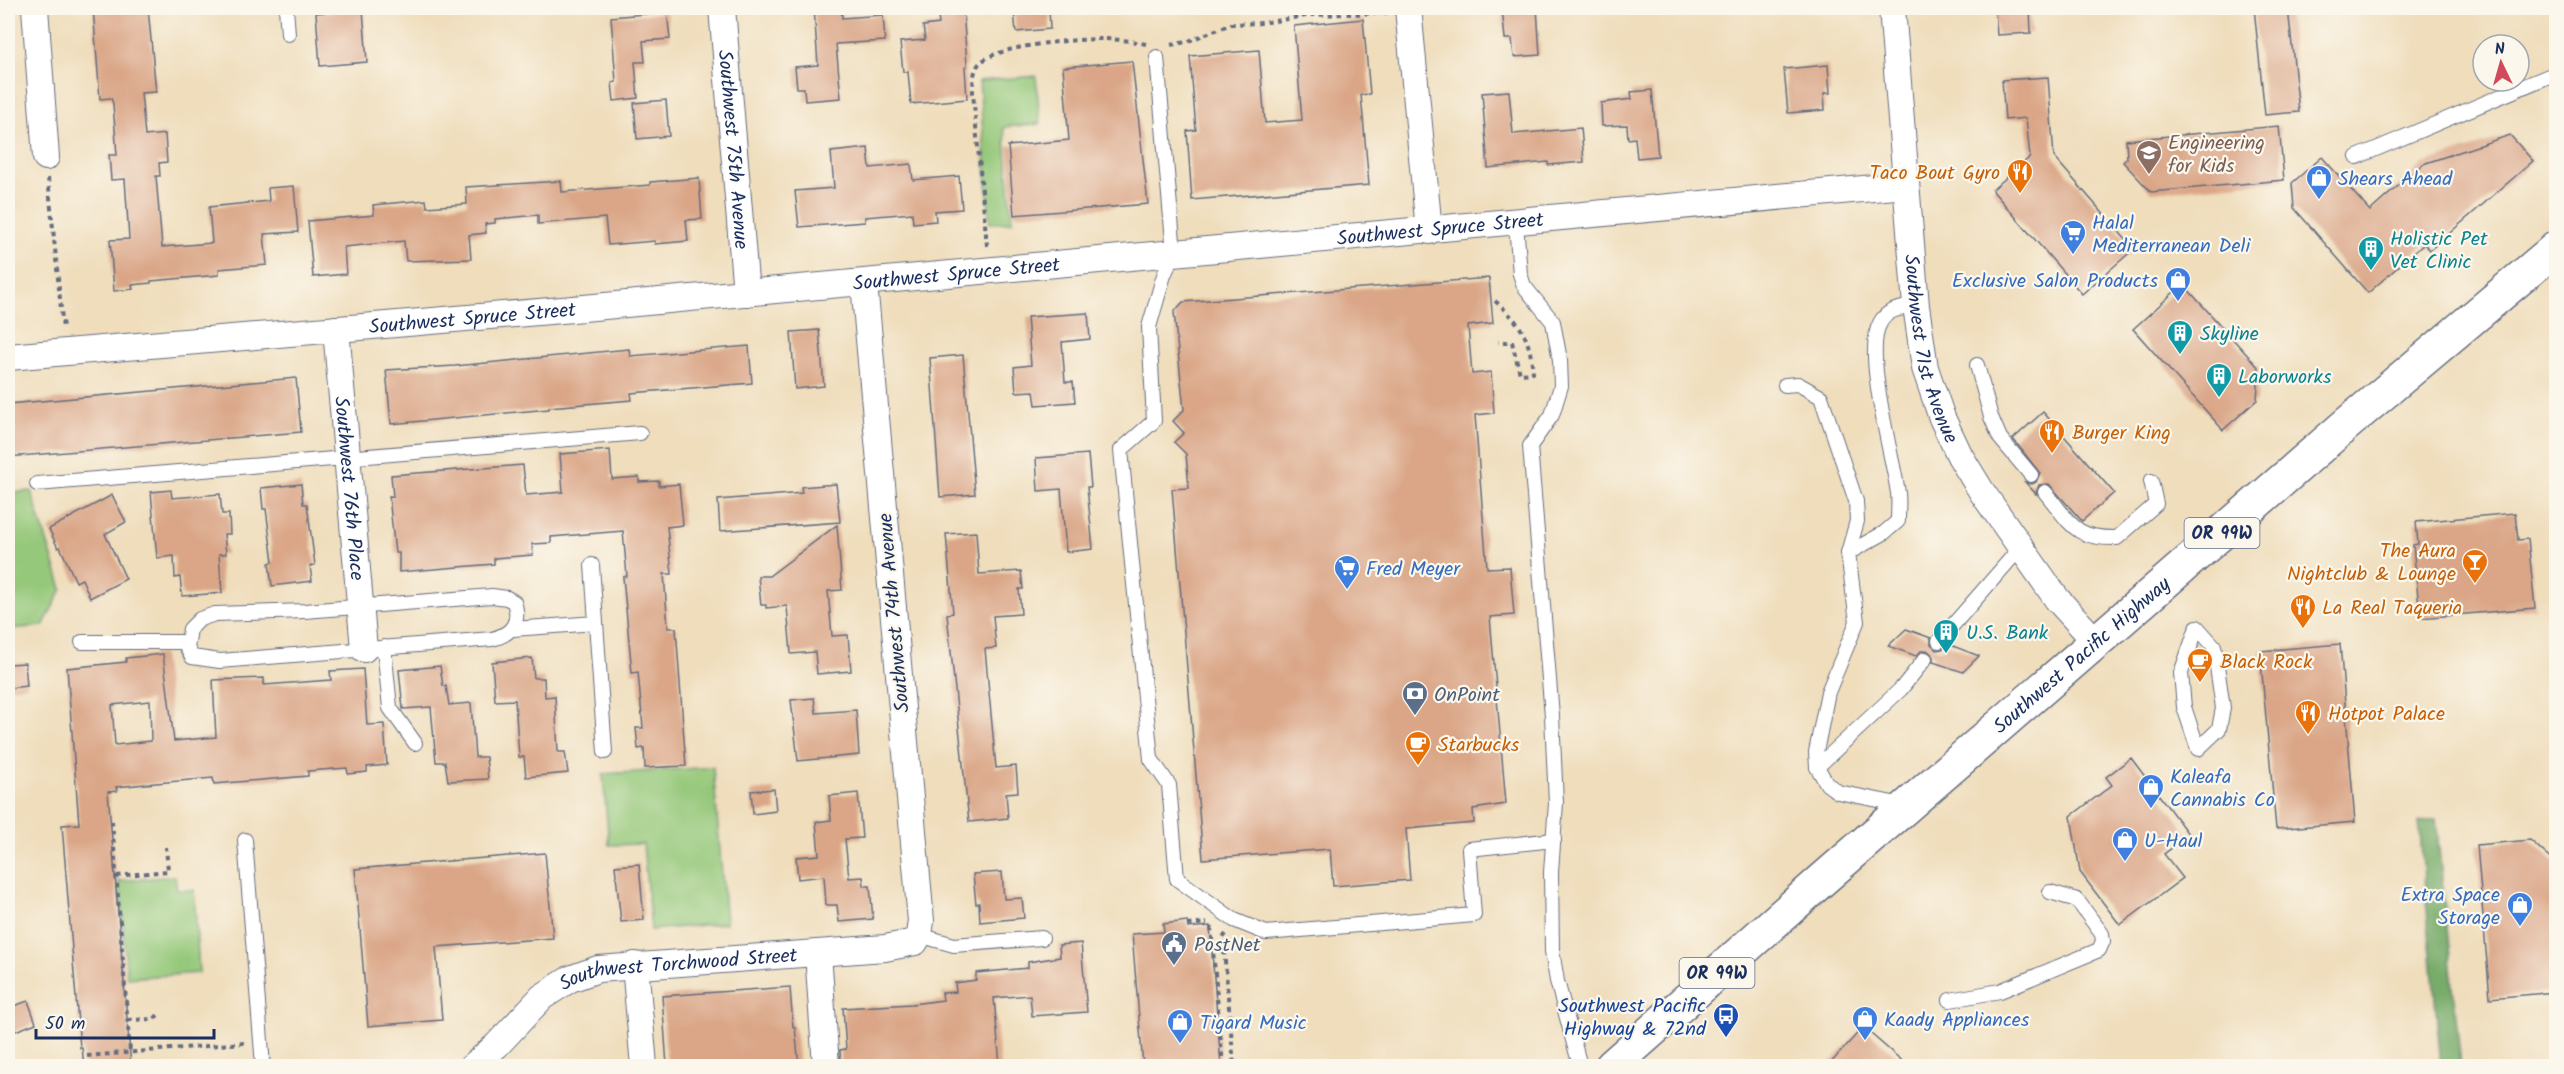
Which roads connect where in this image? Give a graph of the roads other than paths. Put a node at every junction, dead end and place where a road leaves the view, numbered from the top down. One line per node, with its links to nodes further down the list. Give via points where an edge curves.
1 (34, 8): 9 (street)
2 (286, 8): 6 (lane)
3 (722, 8): 17 (street, Southwest 75th Avenue)
4 (1892, 8): 11 (street, Southwest 71st Avenue)
5 (1408, 9): 13 (street)
6 (288, 34)
7 (1156, 49): 15 (lane)
8 (2556, 74): 10 (lane)
9 (46, 157)
10 (2357, 157)
11 (1906, 185): 12 (street, Southwest Spruce Street); 18 (street, Southwest 71st Avenue)
12 (1516, 223): 13 (street, Southwest Spruce Street); 47 (lane, via 1520,274 1524,286 1553,322 1560,360 1560,386 1552,415 1530,446 1552,716)
13 (1429, 231): 15 (street, Southwest Spruce Street)
14 (2556, 248): 39 (highway, Southwest Pacific Highway / OR 99W, via 2348,423)
15 (1174, 253): 16 (street, Southwest Spruce Street); 47 (lane, via 1149,327 1154,421 1121,450 1151,759 1169,785 1176,879 1234,920 1266,933 1474,915 1469,849)
16 (864, 283): 17 (street, Southwest Spruce Street); 49 (street, Southwest 74th Avenue, via 921,921)
17 (746, 293): 19 (street, Southwest Spruce Street)
18 (1916, 306): 29 (street, Southwest 71st Avenue, via 1925,368 1942,418 1982,492); 30 (lane, via 1888,313 1875,340 1876,369 1899,496 1898,521)
19 (336, 329): 20 (street, Southwest Spruce Street); 24 (street, Southwest 76th Place)
20 (8, 357)
21 (1977, 365): 25 (lane, via 2000,438)
22 (1785, 385): 30 (lane, via 1798,384 1821,397 1856,501 1857,521)
23 (640, 433): 24 (lane)
24 (347, 459): 27 (lane); 32 (street, Southwest 76th Place)
25 (2031, 475)
26 (2151, 480): 28 (lane, via 2156,504 2117,538 2097,538 2079,532)
27 (37, 484)
28 (2045, 492)
29 (2021, 547): 36 (lane); 39 (street, Southwest 71st Avenue, via 2057,599)
30 (1848, 553): 44 (lane, via 1857,622 1828,692 1815,752)
31 (592, 565): 33 (lane)
32 (360, 607): 35 (lane, via 507,598 517,610); 38 (lane, via 215,614 200,619 190,629); 40 (street, Southwest 76th Place)
33 (596, 623): 35 (lane); 43 (lane)
34 (2197, 627): 34 (lane, via 2181,673 2184,707 2198,749 2219,729 2223,708 2214,646)
35 (513, 629): 40 (lane, via 492,639)
36 (1939, 641)
37 (82, 642): 38 (lane)
38 (187, 642): 40 (lane, via 192,657 220,661)
39 (2097, 643): 45 (highway, Southwest Pacific Highway / OR 99W)
40 (374, 648): 42 (lane, via 390,708)
41 (1925, 659): 44 (lane, via 1901,689)
42 (415, 743)
43 (605, 752)
44 (1817, 767): 45 (lane, via 1838,792)
45 (1908, 806): 59 (highway, Southwest Pacific Highway / OR 99W)
46 (245, 840): 54 (lane)
47 (1554, 840): 58 (lane, via 1552,951)
48 (2050, 892): 53 (lane, via 2077,900 2102,934 2099,950 2000,991)
49 (917, 939): 50 (lane, via 954,945); 51 (street, Southwest Torchwood Street, via 885,948)
50 (1042, 939)
51 (818, 953): 52 (street, Southwest Torchwood Street); 57 (street)
52 (635, 965): 55 (street, Southwest Torchwood Street, via 598,969 570,979 542,997); 56 (street)
53 (1950, 1000)
54 (263, 1066)
55 (473, 1066)
56 (644, 1066)
57 (826, 1066)
58 (1580, 1066)
59 (1612, 1066)

